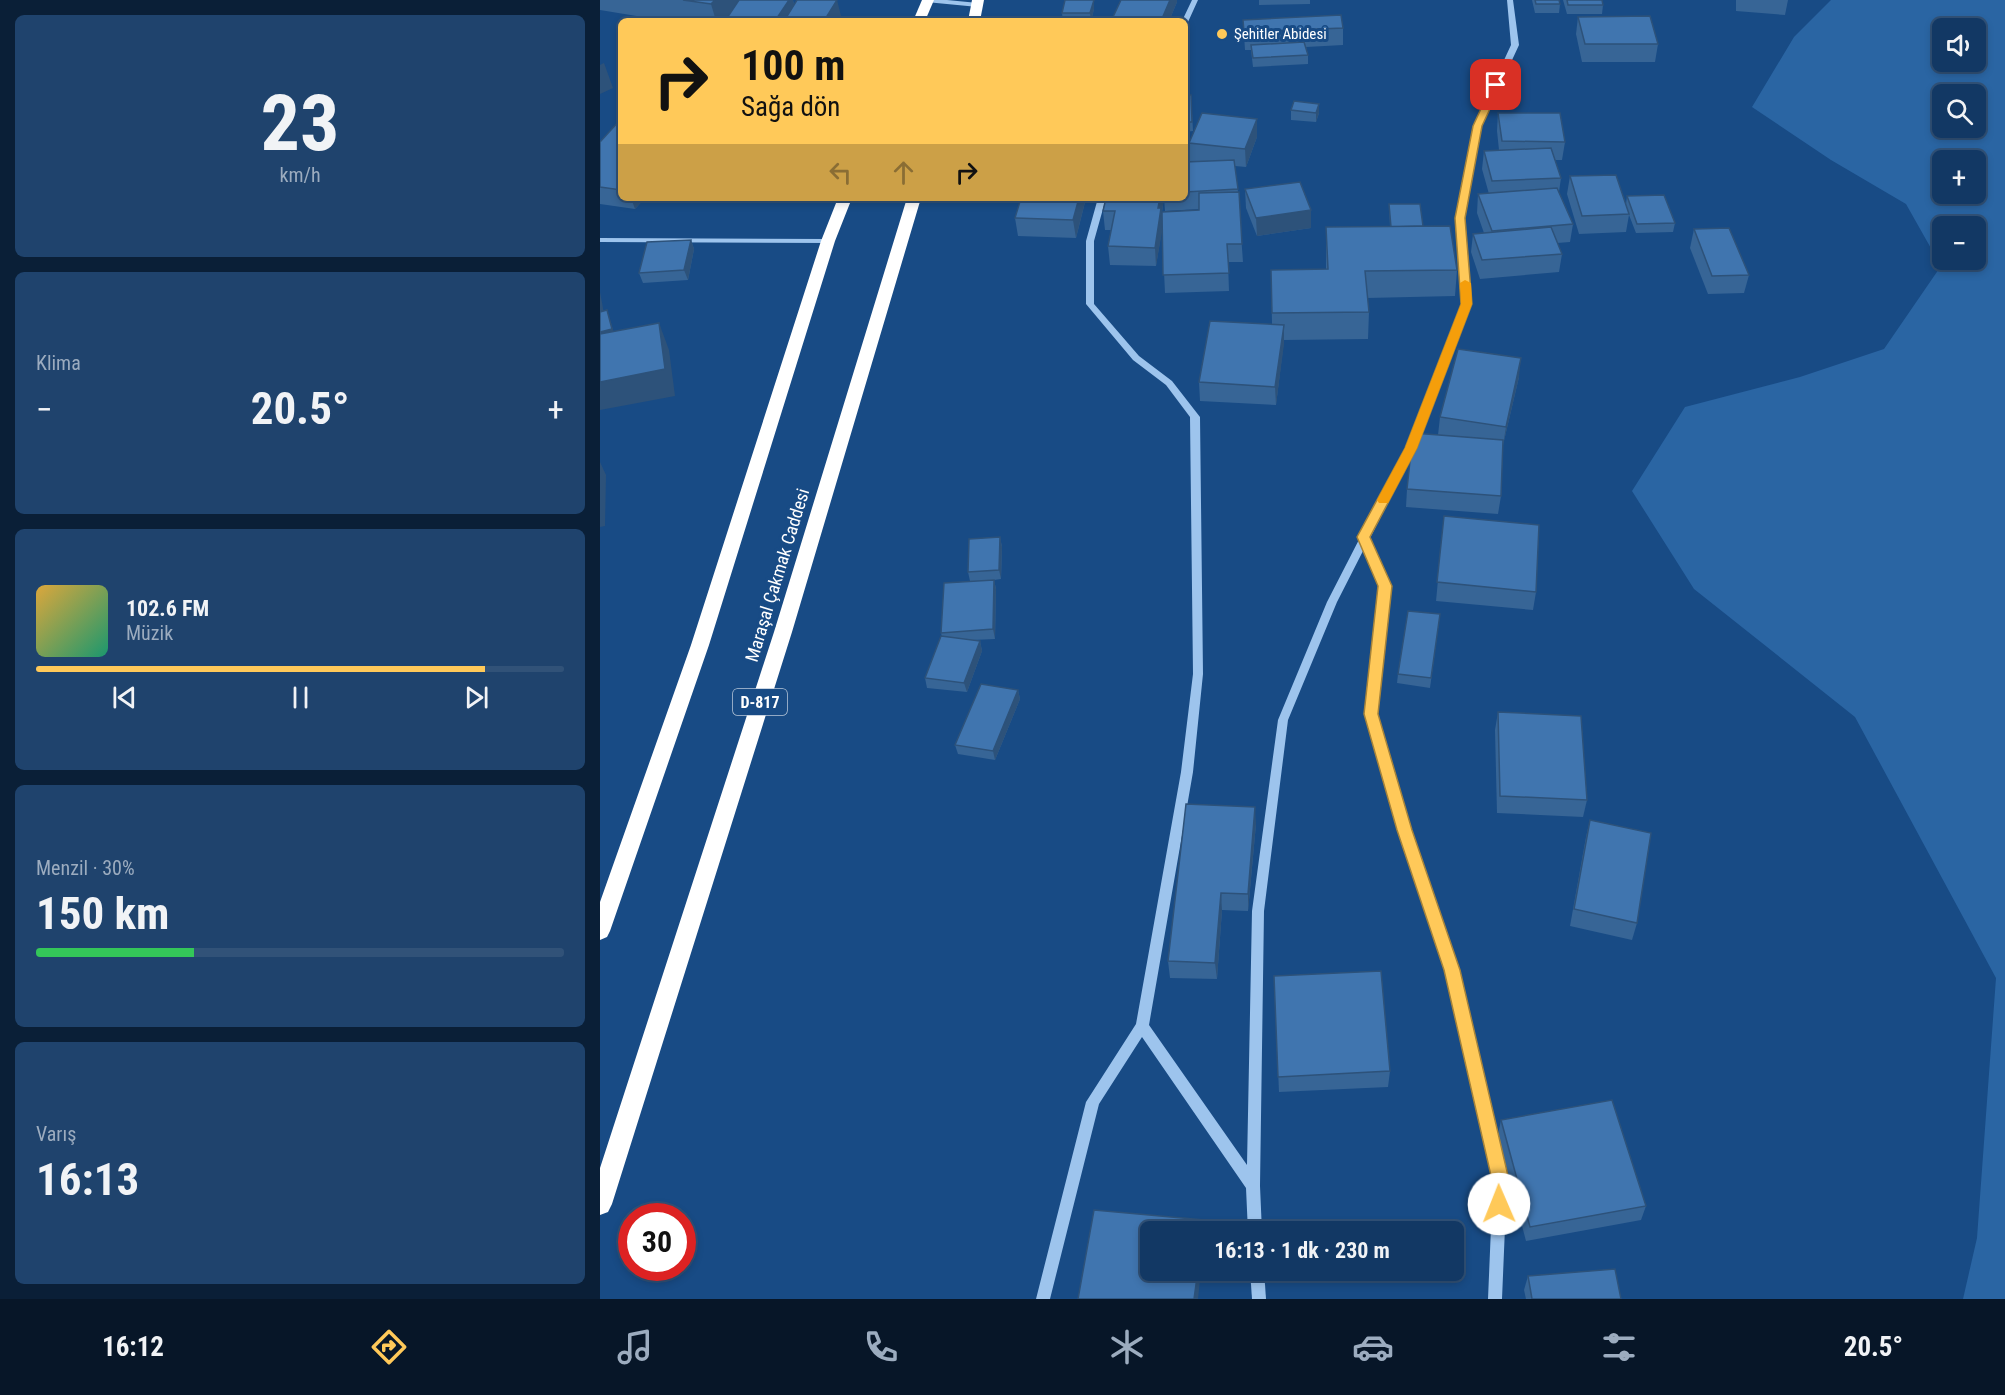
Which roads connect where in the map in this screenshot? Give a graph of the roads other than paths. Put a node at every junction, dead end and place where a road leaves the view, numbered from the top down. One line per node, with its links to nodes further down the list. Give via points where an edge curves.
1 (927, 0): 4 (street); 5 (highway)
2 (1195, 0): 7 (street)
3 (1510, 0): 13 (street, via 1515,45 1478,126 1460,218 1467,304 1411,448)
4 (978, 2): 6 (highway)
5 (920, 18)
6 (975, 18)
7 (1187, 18)
8 (844, 201): 12 (highway)
9 (913, 201): 17 (highway, Maraşal Çakmak Caddesi / D-817, via 783,632)
10 (1101, 201): 15 (street, via 1090,241 1090,304 1136,358 1169,383 1195,417 1198,674 1187,772)
11 (600, 240): 12 (street)
12 (828, 241): 14 (highway, via 700,645)
13 (1364, 537): 16 (street, via 1283,720 1258,911); 22 (street, via 1385,586 1371,714 1404,830 1452,970 1500,1180)
14 (600, 931)
15 (1142, 1026): 16 (street); 20 (street, via 1093,1102)
16 (1253, 1186): 18 (street)
17 (600, 1204)
18 (1255, 1221)
19 (1258, 1281): 21 (street)
20 (1043, 1299)
21 (1259, 1299)
22 (1495, 1299)

